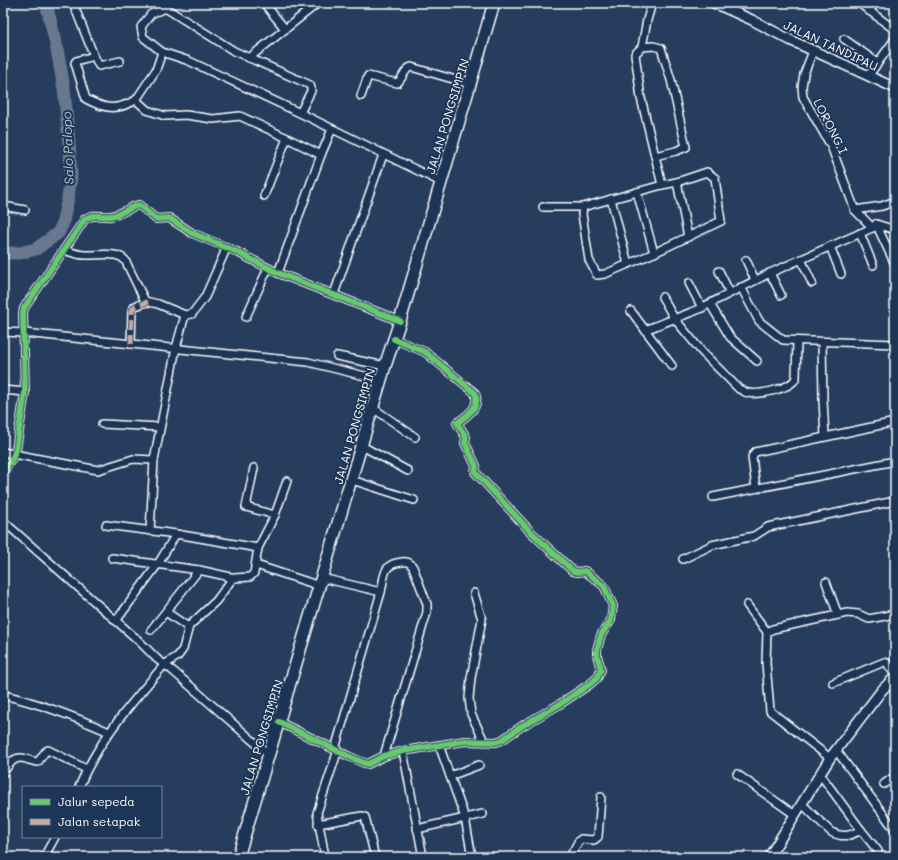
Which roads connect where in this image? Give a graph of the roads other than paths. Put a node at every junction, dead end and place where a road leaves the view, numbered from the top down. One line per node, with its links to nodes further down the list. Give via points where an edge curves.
1 (73, 3): 17 (street)
2 (264, 3): 10 (street)
3 (318, 3): 10 (street)
4 (494, 3): 22 (main road, JALAN PONGSIMPIN)
5 (652, 3): 14 (street)
6 (714, 3): 15 (street, JALAN TANDIPAU)
7 (859, 3): 9 (street)
8 (875, 3): 9 (street)
9 (870, 11): 11 (street)
10 (285, 29): 18 (street)
11 (895, 30)
12 (844, 39): 20 (street)
13 (895, 39): 20 (street)
14 (642, 47): 31 (street, via 635,54 641,98); 31 (street, via 661,48 686,147)
15 (813, 51): 21 (street, JALAN TANDIPAU); 43 (street, LORONG I, via 804,74 802,93 831,146)
16 (162, 52): 18 (street, via 143,37 141,28 151,14 166,9 224,46); 25 (street, via 156,70); 26 (street, via 189,61)
17 (94, 56): 19 (street, via 99,66); 25 (street, via 75,63 86,98 108,108 128,105)
18 (249, 58): 26 (street, via 310,85 311,91)
19 (120, 61)
20 (878, 63): 21 (street)
21 (869, 75): 23 (street, JALAN TANDIPAU)
22 (470, 84): 24 (street, via 411,67 397,83 368,76); 32 (main road, JALAN PONGSIMPIN)
23 (895, 88)
24 (360, 96)
25 (136, 100): 28 (street, via 147,110 165,116 240,116)
26 (300, 113): 27 (street)
27 (332, 129): 29 (street); 30 (street)
28 (287, 138): 29 (street); 36 (street)
29 (321, 155): 59 (street)
30 (383, 155): 32 (street); 67 (street)
31 (655, 156): 34 (street)
32 (441, 182): 77 (main road, JALAN PONGSIMPIN)
33 (677, 182): 34 (street); 47 (street); 47 (street, via 707,172 715,178 721,221)
34 (662, 185): 35 (street)
35 (637, 192): 37 (street); 51 (street)
36 (264, 196)
37 (611, 200): 41 (street); 54 (street)
38 (895, 201): 43 (street, via 882,206)
39 (3, 206): 42 (street)
40 (542, 207): 41 (street)
41 (583, 207): 54 (street, via 589,260 597,275)
42 (25, 210)
43 (855, 210): 44 (street)
44 (874, 226): 45 (street); 46 (street); 55 (street)
45 (895, 230)
46 (860, 233): 48 (street); 56 (street)
47 (688, 237): 51 (street)
48 (830, 246): 52 (street); 61 (street)
49 (227, 247): 50 (street, via 192,233 168,218 156,219 139,205 111,216 88,217); 57 (street); 74 (street, via 202,301 192,314)
50 (64, 250): 70 (street, via 85,255 115,255 124,258 144,300); 80 (street, via 25,304)
51 (654, 253): 54 (street)
52 (801, 259): 60 (street); 64 (street)
53 (746, 260): 62 (street)
54 (628, 264)
55 (895, 264)
56 (873, 265)
57 (268, 268): 59 (street); 75 (street)
58 (719, 271): 66 (street)
59 (278, 273): 67 (street)
60 (770, 273): 62 (street); 68 (street)
61 (841, 274)
62 (755, 280): 65 (street)
63 (689, 283): 72 (street)
64 (812, 283)
65 (741, 287): 66 (street); 82 (street, via 759,321 781,340)
66 (730, 293): 71 (street)
67 (334, 294): 77 (street)
68 (781, 295)
69 (662, 297): 76 (street)
70 (148, 302): 74 (street); 84 (street, via 135,306 132,310)
71 (710, 304): 72 (street); 88 (street, via 730,337)
72 (702, 308): 76 (street)
73 (631, 310): 78 (street)
74 (185, 315): 86 (street)
75 (246, 316)
76 (674, 318): 78 (street); 82 (street, via 710,361 739,389 749,393 784,388 794,382)
77 (400, 321): 81 (main road, JALAN PONGSIMPIN)
78 (645, 330): 90 (street)
79 (3, 332): 80 (street)
80 (24, 333): 84 (street); 93 (street)
81 (394, 339): 89 (main road, JALAN PONGSIMPIN); 145 (street, via 425,352 475,393 476,406 456,423 466,437 465,443 476,466 476,472 573,571 585,571 603,585 613,606 611,620 601,635 597,650 601,669 597,678 502,740)
82 (797, 341): 83 (street)
83 (822, 342): 85 (street); 98 (street)
84 (131, 344): 86 (street)
85 (895, 344)
86 (176, 348): 91 (street, via 315,363); 97 (street)
87 (337, 356): 89 (street)
88 (756, 361)
89 (385, 366): 91 (main road, JALAN PONGSIMPIN)
90 (672, 366)
91 (381, 380): 94 (main road, JALAN PONGSIMPIN)
92 (3, 390): 93 (street)
93 (25, 392): 102 (street)
94 (373, 408): 99 (street); 100 (main road, JALAN PONGSIMPIN)
95 (895, 422): 98 (street)
96 (102, 424): 97 (street)
97 (160, 427): 103 (street)
98 (825, 436): 110 (street, via 755,452 752,457)
99 (416, 437)
100 (362, 446): 106 (street); 108 (main road, JALAN PONGSIMPIN)
101 (3, 452): 102 (street)
102 (14, 455): 103 (street, via 98,470 133,459); 107 (street)
103 (154, 460): 117 (street)
104 (895, 461): 110 (street)
105 (254, 468): 114 (street, via 246,507)
106 (408, 471)
107 (3, 472)
108 (352, 480): 112 (street); 126 (main road, JALAN PONGSIMPIN)
109 (287, 481): 114 (street)
110 (756, 488): 111 (street)
111 (713, 497)
112 (414, 500)
113 (895, 501): 121 (street, via 768,527 754,536 712,545)
114 (275, 515): 119 (street)
115 (3, 521): 134 (street)
116 (106, 526): 117 (street)
117 (150, 531): 118 (street)
118 (176, 534): 119 (street); 122 (street)
119 (258, 548): 123 (street)
120 (112, 558): 122 (street)
121 (683, 559)
122 (158, 564): 124 (street); 134 (street)
123 (256, 565): 125 (street, via 250,577); 126 (street)
124 (199, 570): 125 (street); 131 (street)
125 (233, 578): 135 (street, via 211,607)
126 (321, 582): 128 (street); 143 (main road, JALAN PONGSIMPIN)
127 (826, 582): 133 (street)
128 (381, 592): 147 (street); 151 (street, via 388,566 394,562 411,563 428,608)
129 (474, 593): 145 (street, via 482,620 469,698 471,714)
130 (747, 605): 137 (street)
131 (166, 612): 135 (street); 136 (street)
132 (895, 614): 133 (street, via 869,619 855,613)
133 (838, 615): 137 (street)
134 (116, 621): 138 (street)
135 (188, 627): 138 (street, via 181,652)
136 (151, 630)
137 (767, 632): 152 (street, via 766,663 770,711)
138 (164, 665): 144 (street); 150 (street)
139 (893, 678): 140 (street, via 888,663 884,662); 141 (street); 148 (street)
140 (833, 683)
141 (895, 692)
142 (3, 695): 144 (street, via 74,717)
143 (279, 722): 147 (street); 150 (main road, JALAN PONGSIMPIN)
144 (109, 732): 154 (street)
145 (484, 741): 146 (street)
146 (439, 745): 149 (street); 158 (street)
147 (336, 750): 151 (street, via 365,764); 167 (street, via 318,806)
148 (836, 750): 152 (street); 170 (street)
149 (403, 751): 151 (street); 168 (street)
150 (268, 754): 174 (main road, JALAN PONGSIMPIN)
151 (384, 756)
152 (830, 758): 157 (street)
153 (479, 765): 158 (street)
154 (86, 769): 155 (street, via 48,750 38,762 16,758); 161 (street)
155 (3, 773)
156 (737, 774): 165 (street)
157 (820, 774): 163 (street); 169 (street)
158 (450, 776): 166 (street)
159 (895, 776): 160 (street)
160 (884, 784)
161 (79, 786)
162 (601, 797): 179 (street, via 598,837 594,840 581,839)
163 (802, 804): 165 (street); 169 (street, via 836,835 847,836)
164 (483, 814): 166 (street)
165 (795, 815): 180 (street)
166 (465, 818): 168 (street); 178 (street)
167 (318, 824): 175 (street); 176 (street, via 365,817)
168 (417, 829): 177 (street)
169 (861, 830): 172 (street)
170 (895, 830)
171 (54, 838): 173 (street)
172 (878, 851)
173 (44, 857)
174 (238, 857)
175 (325, 857)
176 (375, 857)
177 (423, 857)
178 (472, 857)
179 (570, 857)
180 (769, 857)

